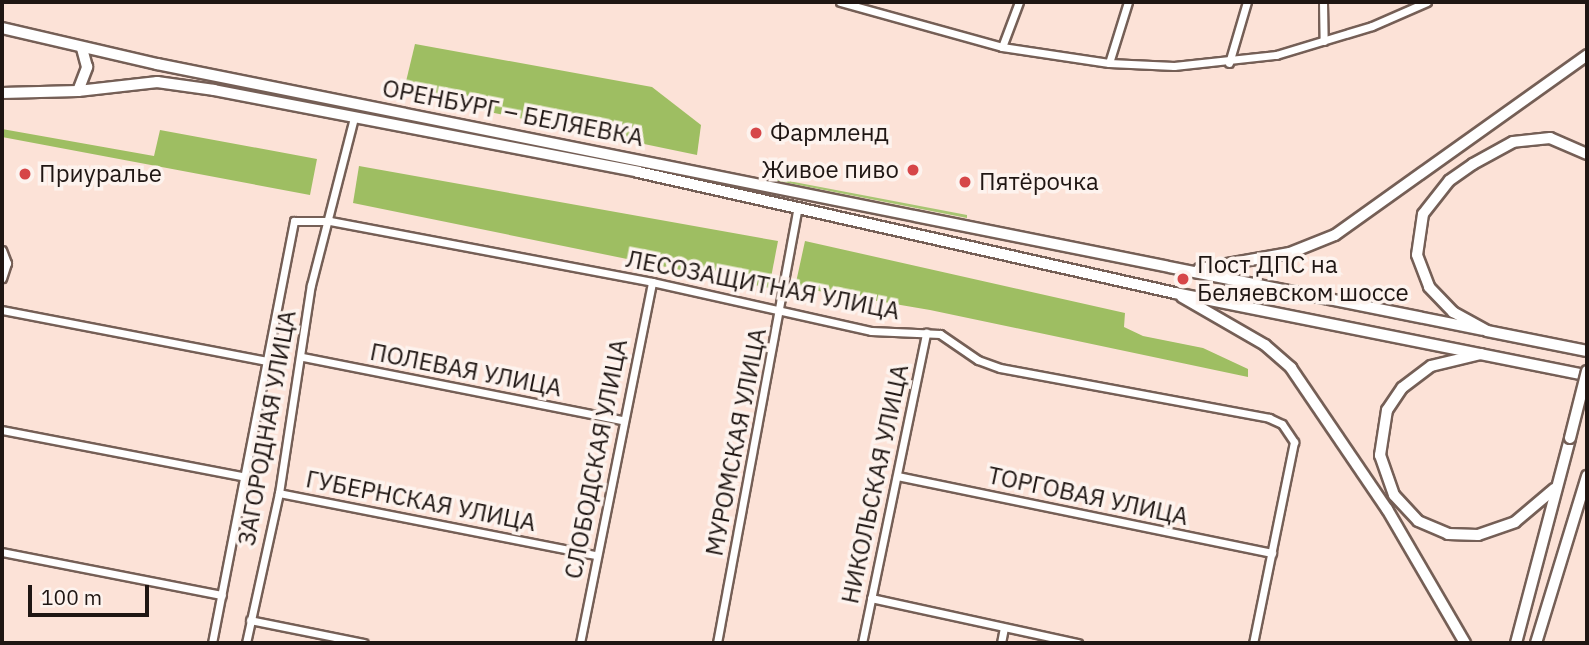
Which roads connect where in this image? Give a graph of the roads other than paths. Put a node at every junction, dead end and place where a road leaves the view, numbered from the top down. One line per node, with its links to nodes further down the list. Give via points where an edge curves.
1 (840, 2): 9 (street)
2 (1019, 2): 9 (street)
3 (1128, 2): 12 (street)
4 (1247, 2): 13 (street)
5 (1323, 2): 8 (street)
6 (1427, 2): 8 (street)
7 (2, 28): 10 (main road, ОРЕНБУРГ – БЕЛЯЕВКА)
8 (1324, 41): 13 (street)
9 (1002, 47): 12 (street)
10 (82, 48): 14 (main road, via 87,67); 21 (main road, ОРЕНБУРГ – БЕЛЯЕВКА)
11 (1587, 55): 21 (main road, via 1335,235 1290,253)
12 (1109, 63): 13 (street)
13 (1229, 63)
14 (78, 92): 15 (main road, ОРЕНБУРГ – БЕЛЯЕВКА); 16 (main road, ОРЕНБУРГ – БЕЛЯЕВКА, via 157,82)
15 (2, 93)
16 (354, 117): 18 (main road, ОРЕНБУРГ – БЕЛЯЕВКА); 19 (street, ЗАГОРОДНАЯ УЛИЦА)
17 (1587, 154): 27 (main road, via 1550,138 1513,142 1449,181 1423,214 1417,255 1429,287 1453,312)
18 (798, 207): 24 (main road, ОРЕНБУРГ – БЕЛЯЕВКА); 25 (street, МУРОМСКАЯ УЛИЦА)
19 (330, 221): 23 (street, ЛЕСОЗАЩИТНАЯ УЛИЦА); 31 (street, ЗАГОРОДНАЯ УЛИЦА, via 301,337); 32 (street, ЛЕСОЗАЩИТНАЯ УЛИЦА, via 295,221)
20 (2, 250): 22 (street, via 7,263)
21 (1189, 270): 27 (main road, ОРЕНБУРГ – БЕЛЯЕВКА)
22 (2, 278)
23 (652, 282): 25 (street, ЛЕСОЗАЩИТНАЯ УЛИЦА); 34 (street, СЛОБОДСКАЯ УЛИЦА)
24 (1175, 293): 30 (main road, ОРЕНБУРГ – БЕЛЯЕВКА); 57 (main road, via 1265,345 1291,368 1387,509)
25 (781, 309): 28 (street, ЛЕСОЗАЩИТНАЯ УЛИЦА, via 871,331); 52 (street, МУРОМСКАЯ УЛИЦА)
26 (2, 310): 32 (street)
27 (1487, 331): 29 (main road)
28 (926, 333): 36 (street, НИКОЛЬСКАЯ УЛИЦА); 42 (street, ЛЕСОЗАЩИТНАЯ УЛИЦА, via 946,337 978,360 1000,368 1282,424 1294,442)
29 (1587, 351)
30 (1481, 354): 33 (main road); 39 (main road, via 1431,366 1402,388 1387,410 1380,455 1394,495 1418,521 1448,534 1478,535 1515,522)
31 (303, 357): 34 (street, ПОЛЕВАЯ УЛИЦА); 40 (street, ЗАГОРОДНАЯ УЛИЦА)
32 (266, 361): 37 (street)
33 (1587, 373): 39 (main road, bridge)
34 (622, 420): 43 (street, СЛОБОДСКАЯ УЛИЦА)
35 (2, 430): 37 (street)
36 (897, 476): 42 (street, ТОРГОВАЯ УЛИЦА); 45 (street, НИКОЛЬСКАЯ УЛИЦА)
37 (245, 477): 44 (street)
38 (1587, 477): 59 (main road)
39 (1554, 489): 58 (main road)
40 (279, 493): 43 (street, ГУБЕРНСКАЯ УЛИЦА); 46 (street, ЗАГОРОДНАЯ УЛИЦА)
41 (2, 552): 44 (street)
42 (1272, 554): 56 (street)
43 (596, 555): 51 (street, СЛОБОДСКАЯ УЛИЦА)
44 (222, 595): 48 (street)
45 (871, 598): 47 (street); 53 (street, НИКОЛЬСКАЯ УЛИЦА)
46 (250, 620): 49 (street, ЗАГОРОДНАЯ УЛИЦА); 50 (street)
47 (1004, 628): 54 (street); 55 (street)
48 (212, 643)
49 (246, 643)
50 (364, 643)
51 (580, 643)
52 (717, 643)
53 (862, 643)
54 (1000, 643)
55 (1079, 643)
56 (1253, 643)
57 (1465, 643)
58 (1516, 643)
59 (1536, 643)

